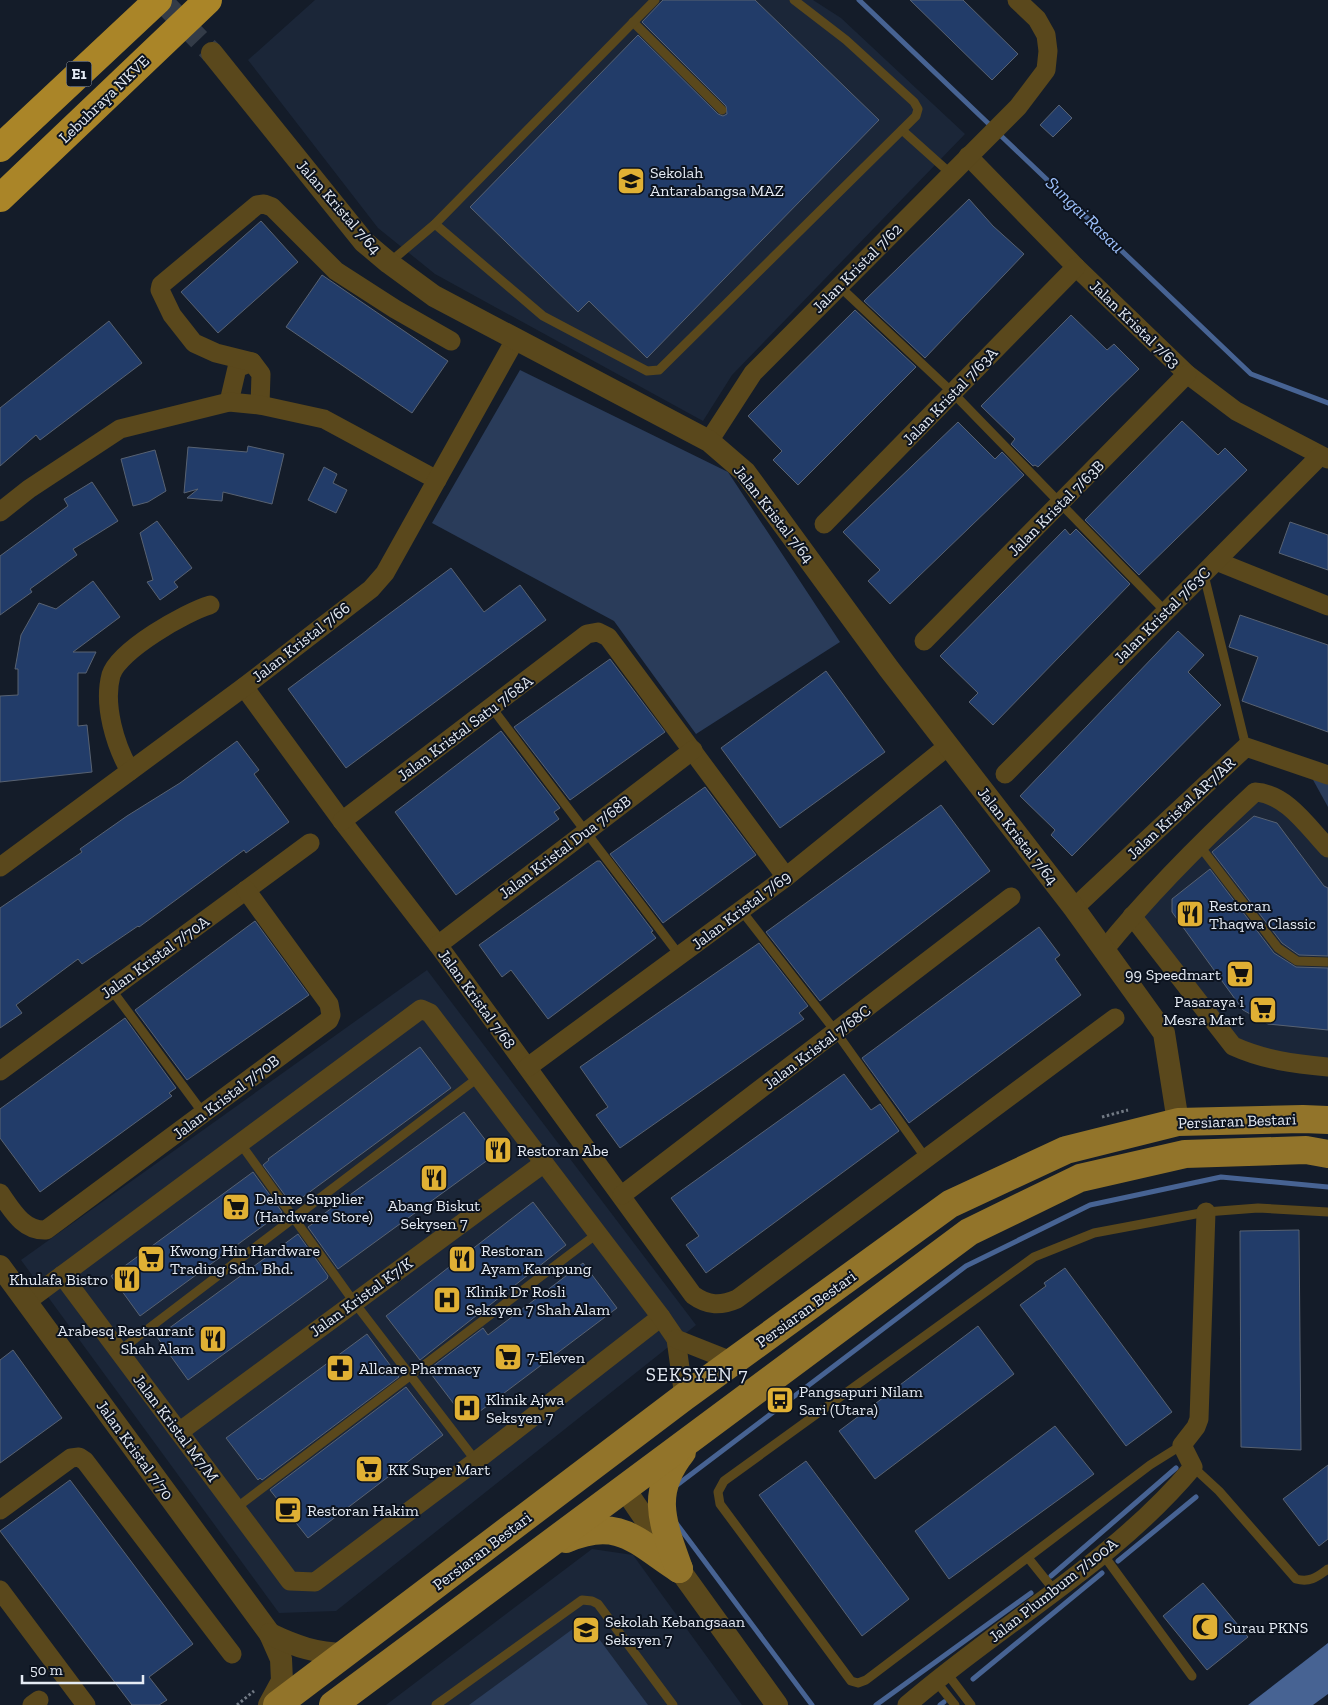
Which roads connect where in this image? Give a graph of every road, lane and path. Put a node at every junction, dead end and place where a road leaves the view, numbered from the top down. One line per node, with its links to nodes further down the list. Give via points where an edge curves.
1 (158, 0): 10 (highway, E1)
2 (208, 0): 13 (highway, Lebuhraya NKVE / E1)
3 (655, 0): 6 (lane)
4 (794, 0): 9 (lane, via 846,40 917,106 916,116)
5 (1017, 0): 11 (street, Jalan Kristal 7/62, via 1037,19 1046,35 1046,70 1018,107)
6 (633, 22): 8 (lane); 14 (lane)
7 (212, 53): 15 (street, Jalan Kristal 7/64, via 364,242)
8 (722, 110)
9 (902, 130): 12 (lane); 14 (lane, via 659,370 648,371 543,316)
10 (0, 148)
11 (968, 156): 12 (street, Jalan Kristal 7/62); 16 (street, Jalan Kristal 7/63)
12 (950, 174): 17 (street, Jalan Kristal 7/62)
13 (0, 198)
14 (434, 224): 15 (lane)
15 (389, 264): 18 (street, Jalan Kristal 7/64, via 434,296)
16 (1076, 267): 21 (street, Jalan Kristal 7/63); 22 (street, Jalan Kristal 7/63A)
17 (839, 286): 22 (lane); 25 (street, Jalan Kristal 7/62, via 753,373)
18 (515, 340): 25 (street, Jalan Kristal 7/64); 27 (street, Jalan Kristal 7/66)
19 (451, 341): 20 (street, via 336,271 272,207 264,204 256,205 161,285 160,290 172,315 194,342 216,353)
20 (252, 362): 23 (street, via 237,368); 24 (street, via 261,374)
21 (1187, 374): 26 (street, Jalan Kristal 7/63, via 1236,411); 28 (street, Jalan Kristal 7/63B)
22 (953, 393): 28 (lane); 30 (street, Jalan Kristal 7/63A)
23 (229, 402): 24 (street); 29 (street, via 120,429)
24 (260, 405): 27 (street, via 324,419)
25 (709, 441): 38 (street, Jalan Kristal 7/64, via 745,472)
26 (1324, 457): 31 (street, Jalan Kristal 7/63C)
27 (437, 480): 36 (street, Jalan Kristal 7/66, via 385,573 371,589)
28 (1060, 504): 34 (lane); 35 (street, Jalan Kristal 7/63B)
29 (0, 512)
30 (824, 524)
31 (1209, 567): 33 (street); 34 (street, Jalan Kristal 7/63C); 39 (lane)
32 (210, 605): 41 (street, via 195,610 121,658 111,675 112,729 119,752)
33 (1328, 606)
34 (1166, 612): 42 (street, Jalan Kristal 7/63C)
35 (924, 641)
36 (244, 686): 41 (street, Jalan Kristal 7/66); 44 (street, Jalan Kristal 7/68)
37 (492, 708): 40 (street, Jalan Kristal Satu 7/68A, via 588,634 598,632 608,637); 44 (street, Jalan Kristal Satu 7/68A); 45 (lane)
38 (948, 746): 50 (street, Jalan Kristal 7/69); 53 (street, Jalan Kristal 7/64)
39 (1246, 747): 43 (street, Jalan Kristal AR7/AR); 53 (street, Jalan Kristal AR7/AR)
40 (693, 750): 45 (street, Jalan Kristal Dua 7/68B); 50 (street)
41 (130, 771): 49 (street, Jalan Kristal 7/66)
42 (1005, 774)
43 (1328, 775)
44 (342, 821): 56 (street, Jalan Kristal 7/68)
45 (586, 831): 56 (street, Jalan Kristal Dua 7/68B); 58 (lane)
46 (310, 843): 51 (street, Jalan Kristal 7/70A)
47 (1198, 845): 48 (street, via 1255,792 1279,798); 55 (street); 59 (lane, via 1278,948 1297,961)
48 (1328, 848)
49 (0, 867)
50 (786, 877): 54 (street, Jalan Kristal 7/69)
51 (246, 890): 60 (street, Jalan Kristal 7/70A); 67 (street, Jalan Kristal 7/70B, via 329,1004 331,1015 329,1020)
52 (1011, 897): 62 (street, Jalan Kristal 7/68C)
53 (1074, 908): 57 (street, Jalan Kristal 7/64)
54 (741, 910): 58 (street, Jalan Kristal 7/69); 62 (lane)
55 (1132, 916): 57 (street); 64 (street, via 1233,1046 1255,1056 1290,1064)
56 (438, 945): 63 (street, Jalan Kristal 7/68)
57 (1104, 950): 69 (street, Jalan Kristal 7/64, via 1164,1033)
58 (680, 956): 63 (street, Jalan Kristal 7/69)
59 (1328, 962)
60 (111, 990): 65 (street, Jalan Kristal 7/70A); 67 (lane)
61 (1115, 1018): 72 (street)
62 (836, 1032): 72 (lane); 75 (street, Jalan Kristal 7/68C)
63 (528, 1067): 75 (street, Jalan Kristal 7/68)
64 (1328, 1067)
65 (0, 1071)
66 (479, 1077): 70 (street, via 430,1013 421,1009); 73 (street); 78 (lane)
67 (203, 1113): 74 (street, Jalan Kristal 7/70B, via 46,1230 31,1229)
68 (1328, 1120): 69 (main road, Persiaran Bestari)
69 (1178, 1122): 87 (main road, Persiaran Bestari, via 1066,1150 950,1204)
70 (240, 1143): 78 (lane); 81 (street)
71 (1328, 1154): 91 (main road, Persiaran Bestari, via 1306,1150 1185,1154 1080,1178 969,1232)
72 (925, 1157): 75 (street, Jalan Kristal 7/68, via 737,1299 726,1304 714,1305 693,1295)
73 (544, 1163): 79 (street); 83 (street, Jalan Kristal K7/K)
74 (0, 1194)
75 (622, 1195)
76 (1206, 1212): 77 (lane, via 1258,1208); 92 (street, via 1199,1419); 100 (lane, via 1094,1233 1034,1257 724,1481 718,1492 720,1504 852,1681 858,1683)
77 (1328, 1212)
78 (293, 1218): 83 (lane); 86 (lane)
79 (598, 1234): 84 (street); 88 (lane)
80 (0, 1266): 82 (street, Jalan Kristal 7/70)
81 (62, 1275): 82 (street); 86 (street, Jalan Kristal M7/M)
82 (26, 1302): 106 (street, Jalan Kristal 7/70)
83 (354, 1302): 88 (lane); 90 (street, Jalan Kristal K7/K)
84 (661, 1317): 85 (street); 93 (street)
85 (676, 1339): 87 (street); 89 (street)
86 (119, 1351): 90 (street, Jalan Kristal M7/M)
87 (734, 1362): 89 (main road, Persiaran Bestari)
88 (411, 1376): 93 (lane); 96 (lane)
89 (684, 1397): 103 (main road, Persiaran Bestari)
90 (180, 1432): 96 (street, Jalan Kristal M7/M)
91 (696, 1434): 95 (main road, Persiaran Bestari); 102 (main road, via 672,1465 663,1485 660,1507)
92 (1182, 1445): 94 (street); 100 (lane, via 1150,1465)
93 (476, 1461): 96 (street, Jalan Kristal M7/M, via 315,1582 290,1581)
94 (1193, 1466): 99 (street, Jalan Plumbum 7/100A, via 1154,1509); 101 (lane, via 1296,1579 1305,1582 1315,1579)
95 (624, 1488): 98 (main road, Persiaran Bestari); 102 (street); 103 (main road, via 590,1488)
96 (236, 1508)
97 (0, 1510): 107 (street, via 71,1458 79,1457)
98 (544, 1548): 102 (main road, via 574,1535 603,1529 623,1532); 114 (main road, Persiaran Bestari)
99 (1102, 1553): 105 (street, Jalan Plumbum 7/100A); 110 (lane)
100 (1029, 1559): 105 (lane)
101 (1328, 1569)
102 (678, 1570): 117 (street)
103 (432, 1588): 108 (main road, Persiaran Bestari)
104 (0, 1590): 111 (street)
105 (1054, 1590): 109 (street, Jalan Plumbum 7/100A)
106 (270, 1634): 108 (street, via 321,1653); 112 (street, Jalan Kristal 7/70, via 281,1659 282,1681)
107 (232, 1654)
108 (345, 1654): 113 (main road, Persiaran Bestari)
109 (941, 1676): 118 (street, Jalan Plumbum 7/100A); 119 (lane); 120 (lane)
110 (1192, 1676)
111 (86, 1705)
112 (269, 1705)
113 (277, 1705)
114 (333, 1705)
115 (436, 1705): 116 (lane, via 582,1600 598,1604)
116 (673, 1705)
117 (777, 1705)
118 (907, 1705)
119 (956, 1705)
120 (971, 1705)

